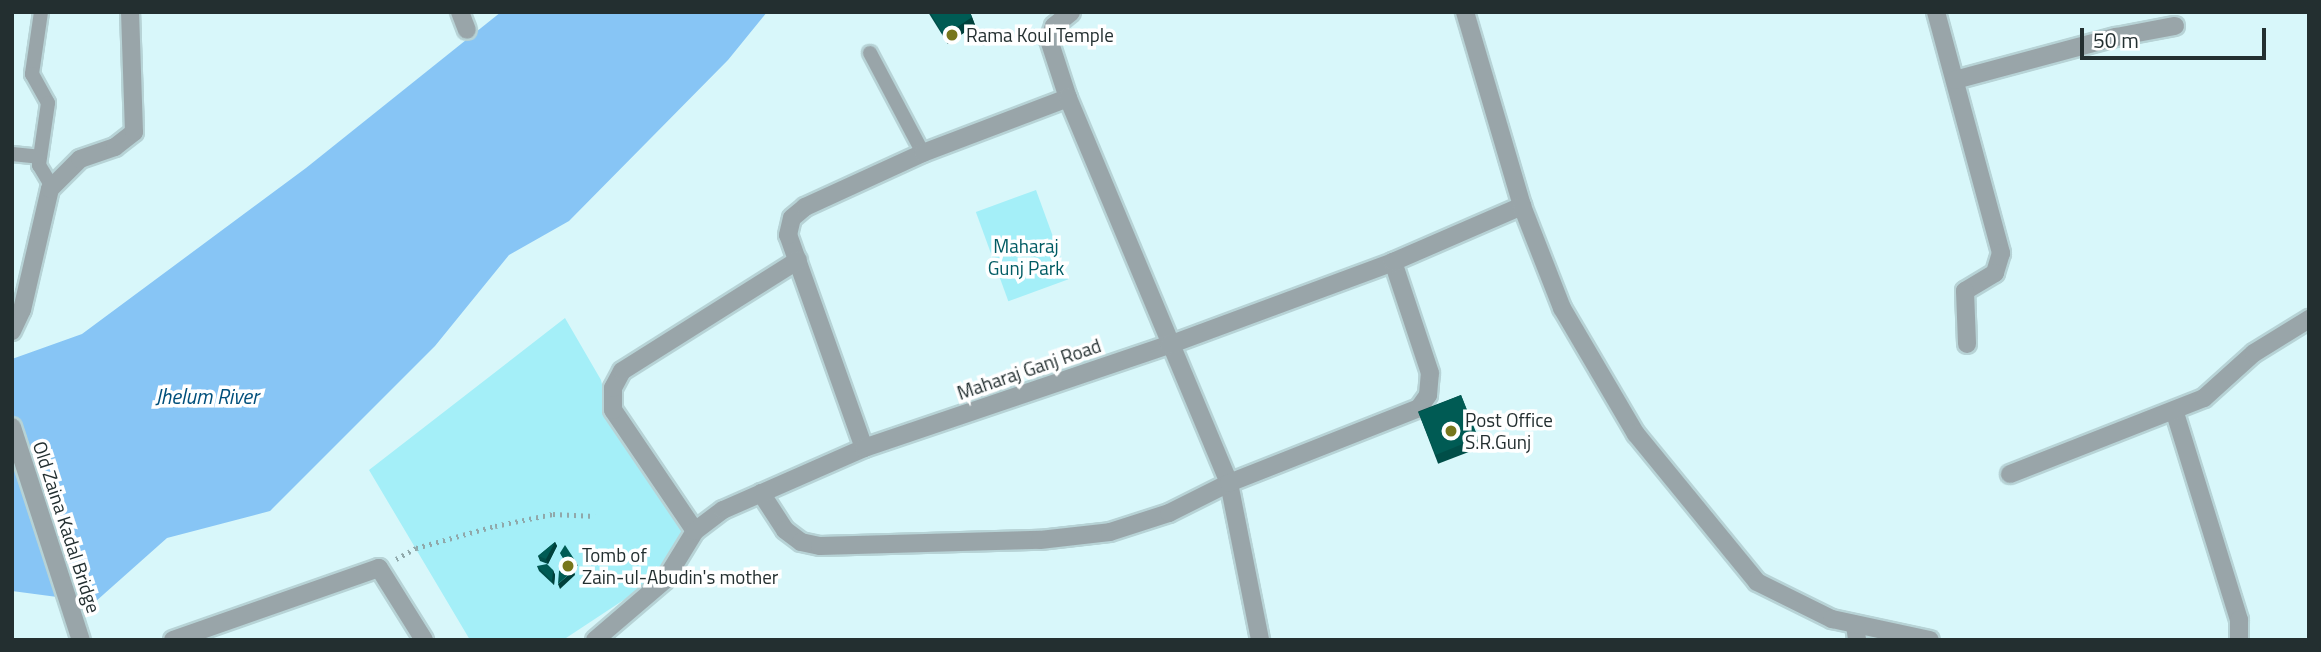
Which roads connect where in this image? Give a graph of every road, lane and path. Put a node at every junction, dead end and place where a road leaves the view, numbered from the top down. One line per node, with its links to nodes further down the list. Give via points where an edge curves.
1 (41, 12): 14 (lane, via 32,74 48,103)
2 (130, 12): 15 (street, via 134,132 115,148 80,159)
3 (460, 12): 8 (street)
4 (1071, 12): 11 (street, via 1054,26 1049,40)
5 (1465, 12): 16 (street)
6 (1936, 12): 10 (street)
7 (2175, 26): 10 (street)
8 (467, 30)
9 (870, 53): 12 (lane)
10 (1955, 80): 21 (street, via 2001,253 1995,273 1965,291)
11 (1068, 98): 12 (street); 22 (street)
12 (923, 153): 17 (street, via 805,207 792,218 788,235)
13 (12, 154): 14 (lane)
14 (39, 157): 15 (lane)
15 (52, 187): 20 (street, via 41,212 22,310)
16 (1522, 206): 18 (street, Maharaj Ganj Road); 32 (street, via 1562,308 1636,434 1757,582)
17 (798, 260): 25 (street); 30 (street, via 622,371 613,388 613,410)
18 (1393, 262): 22 (street, Maharaj Ganj Road); 27 (street, via 1430,373 1428,395 1419,408)
19 (2309, 319): 23 (street, via 2254,353 2204,398)
20 (12, 331)
21 (1967, 344)
22 (1169, 345): 25 (street, Maharaj Ganj Road); 27 (street)
23 (2175, 413): 26 (street); 39 (street, via 2239,620)
24 (12, 426): 34 (street, Old Zaina Kadal Bridge)
25 (864, 448): 28 (street, Maharaj Ganj Road)
26 (2010, 474)
27 (1229, 483): 28 (street, via 1169,513 1110,532 1040,540 850,545 801,542 785,530); 37 (street)
28 (761, 493): 30 (street, Maharaj Ganj Road, via 723,510)
29 (595, 516): 31 (path, via 553,514 495,526 416,548)
30 (695, 531): 36 (street, Maharaj Ganj Road, via 665,580)
31 (379, 568): 33 (street); 35 (street)
32 (1856, 632): 38 (street)
33 (419, 638)
34 (81, 640)
35 (173, 640)
36 (594, 640)
37 (1260, 640)
38 (1930, 640)
39 (2239, 640)

